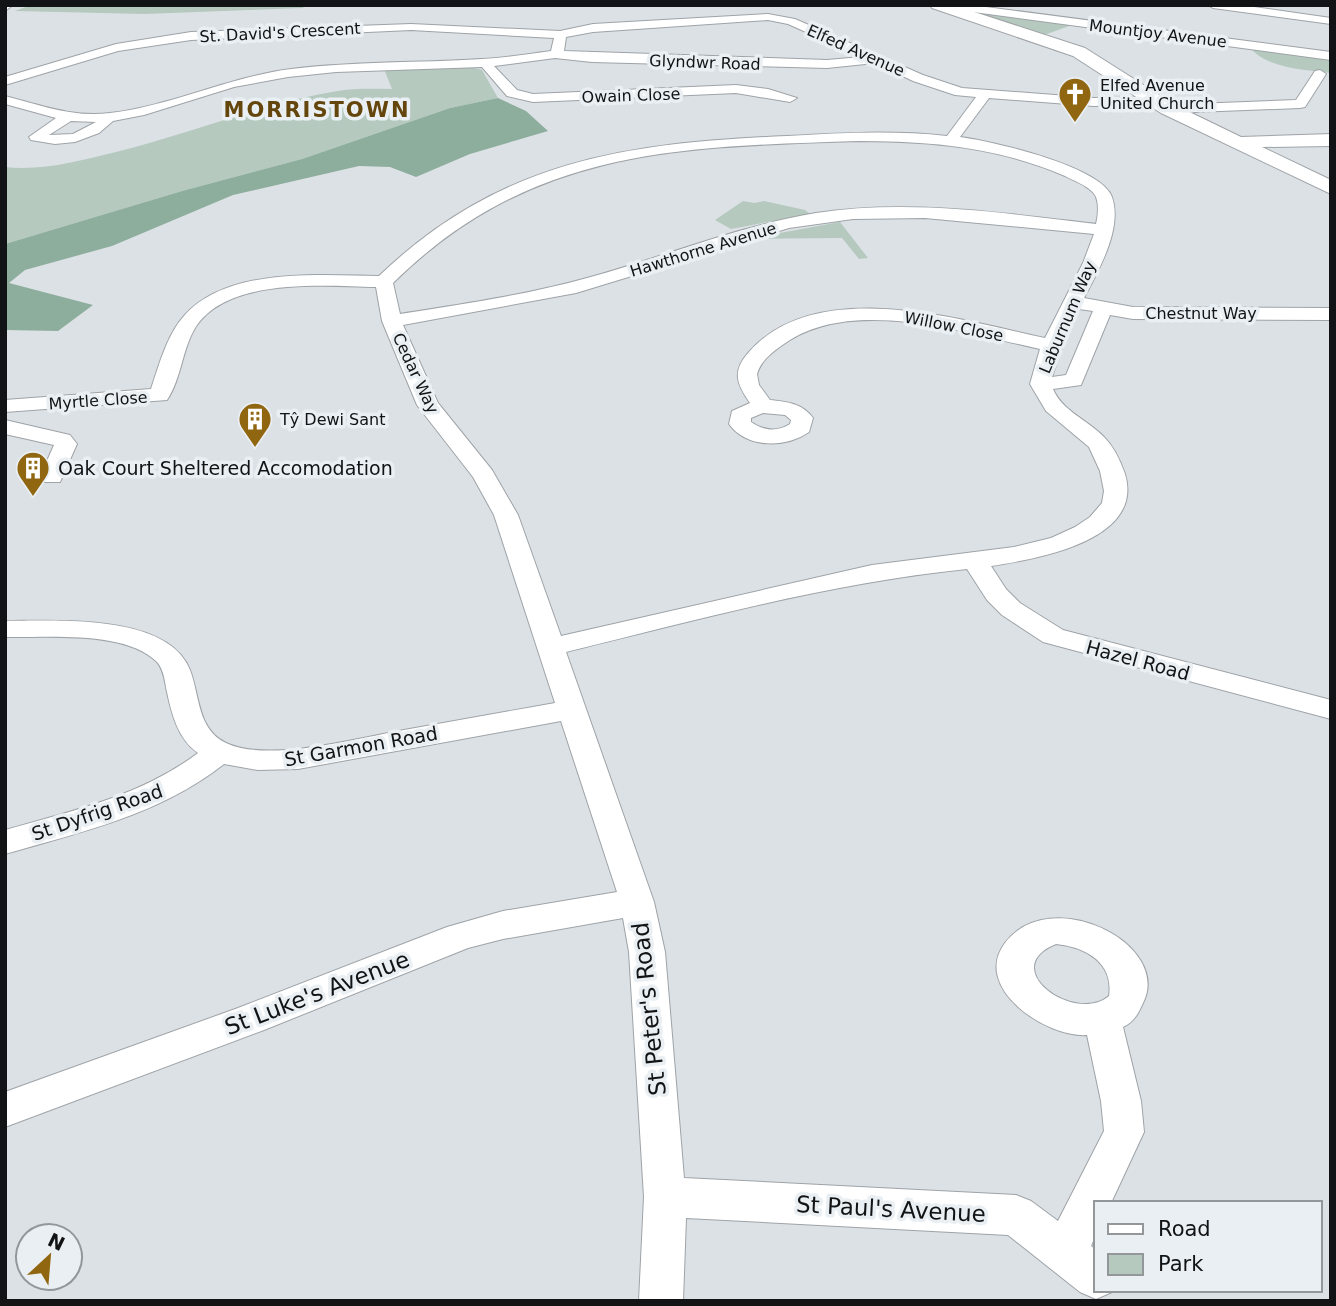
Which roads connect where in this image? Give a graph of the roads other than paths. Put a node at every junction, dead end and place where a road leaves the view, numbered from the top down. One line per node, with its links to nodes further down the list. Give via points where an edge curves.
1 (1213, 5): 4 (street)
2 (940, 7): 5 (street, Mountjoy Avenue); 7 (main road)
3 (1116, 12): 5 (street)
4 (1331, 21)
5 (1092, 24): 7 (street); 8 (street, Mountjoy Avenue)
6 (560, 35): 9 (street); 13 (street, Elfed Avenue, via 593,28 772,14); 18 (street, St. David's Crescent, via 411,27 191,36 116,48)
7 (1045, 40): 23 (main road, via 1090,58)
8 (1241, 44): 11 (street, Mountjoy Avenue); 14 (street)
9 (555, 54): 10 (street, St. David's Crescent); 12 (street, Glyndwr Road)
10 (536, 55): 12 (street, via 542,62 558,64); 15 (street, St. David's Crescent)
11 (1331, 55)
12 (615, 59): 13 (street, Glyndwr Road, via 814,64)
13 (876, 60): 19 (street, Elfed Avenue, via 944,87)
14 (1264, 60)
15 (485, 64): 20 (street, Owain Close, via 517,95 546,99); 26 (street, St. David's Crescent, via 288,73)
16 (1303, 71): 17 (street)
17 (1325, 74): 23 (street, Elfed Avenue, via 1300,104)
18 (5, 81)
19 (984, 95): 23 (street, Elfed Avenue); 27 (street)
20 (588, 96): 21 (street, Owain Close, via 722,89 765,91); 24 (street)
21 (790, 99)
22 (5, 100): 25 (street, St. David's Crescent)
23 (1159, 105): 29 (main road)
24 (606, 111)
25 (68, 117): 26 (street, St. David's Crescent); 26 (street, via 36,137 70,139)
26 (108, 118)
27 (951, 140): 31 (street, Laburnum Way, via 1032,157 1087,182 1105,200); 32 (street, via 872,136 753,141 587,163 497,198 458,222)
28 (1331, 140): 29 (main road)
29 (1238, 141): 30 (main road)
30 (1331, 188)
31 (1103, 230): 33 (street, Laburnum Way); 36 (street, Hawthorne Avenue, via 932,214 818,218 765,228 561,291)
32 (384, 282): 36 (street, Cedar Way); 39 (street, Myrtle Close, via 285,281 219,300 191,320 159,395)
33 (1073, 302): 34 (street, Chestnut Way); 37 (street, Laburnum Way)
34 (1102, 309): 35 (street, Chestnut Way); 38 (street, via 1074,381)
35 (1331, 314)
36 (391, 321): 45 (street, Cedar Way, via 428,405 484,475 501,505)
37 (1053, 346): 38 (street, Laburnum Way); 40 (street, Willow Close, via 909,316 827,319 776,336 750,362 746,384)
38 (1040, 384): 43 (street, Laburnum Way, via 1050,403 1102,444 1114,480 1115,502 1108,514 1079,535)
39 (5, 406)
40 (763, 406)
41 (5, 427): 42 (street, via 66,444)
42 (52, 477)
43 (975, 561): 45 (street, via 872,573); 47 (street, Hazel Road, via 1011,609 1053,636)
44 (5, 629): 48 (street, St Garmon Road, via 96,632 161,650 175,666 188,720 198,737)
45 (551, 648): 46 (street, St Peter's Road)
46 (572, 709): 48 (street, St Garmon Road, via 298,759 262,761); 50 (street, St Peter's Road)
47 (1331, 710)
48 (220, 752): 49 (street, St Dyfrig Road, via 192,774 143,800)
49 (5, 842)
50 (637, 902): 52 (street, St Luke's Avenue, via 460,937); 53 (street, St Peter's Road, via 647,952)
51 (1102, 1019): 54 (street, via 1124,1132)
52 (5, 1110)
53 (665, 1197): 56 (street, St Paul's Avenue, via 1016,1215); 57 (street, St Peter's Road)
54 (1102, 1201)
55 (1094, 1225): 56 (street)
56 (1081, 1265)
57 (661, 1301)

